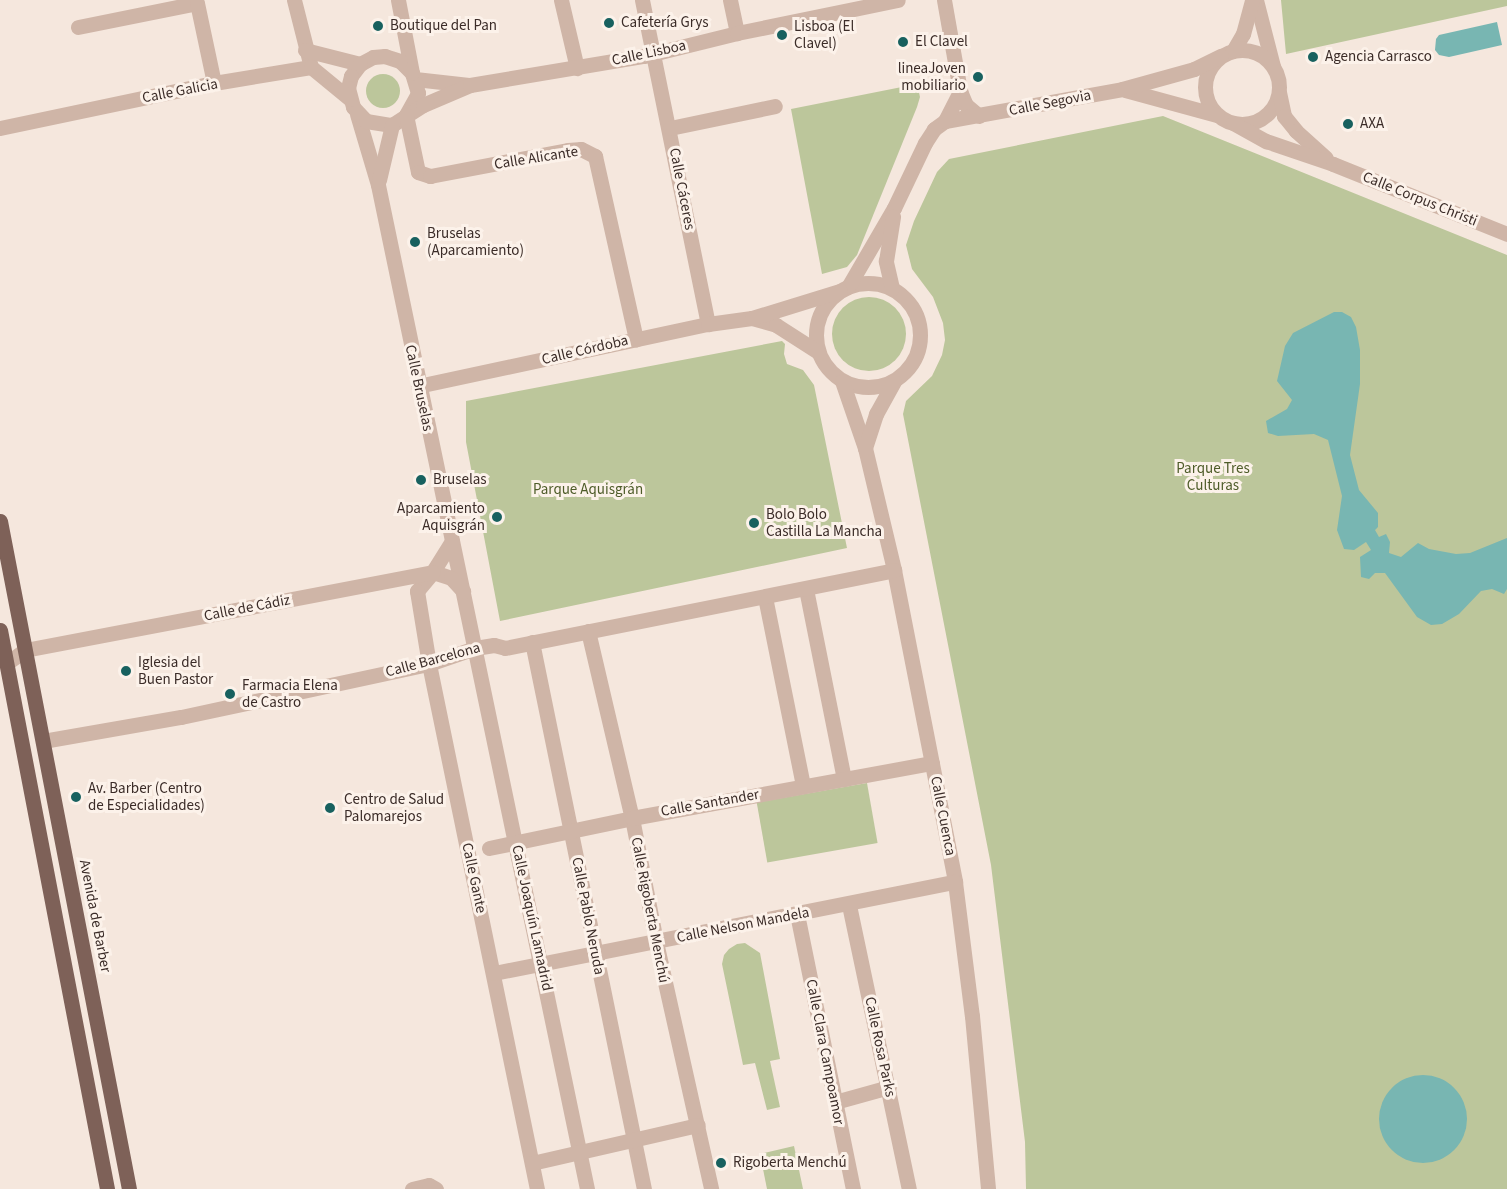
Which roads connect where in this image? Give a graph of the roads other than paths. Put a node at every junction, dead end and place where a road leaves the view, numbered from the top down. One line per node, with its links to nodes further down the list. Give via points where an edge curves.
1 (294, 0): 12 (street)
2 (398, 0): 19 (street)
3 (561, 0): 18 (street)
4 (642, 0): 14 (street, Calle Cáceres)
5 (730, 0): 11 (street)
6 (898, 0): 9 (street, Calle Lisboa)
7 (944, 0): 23 (street)
8 (1254, 0): 13 (street, via 1243,34); 16 (street)
9 (866, 3): 11 (street, Calle Lisboa)
10 (78, 27): 20 (street, via 196,3)
11 (737, 33): 14 (street, Calle Lisboa)
12 (305, 50): 15 (street); 17 (street)
13 (1227, 53): 16 (street, via 1255,52); 22 (street, Calle Segovia, via 1194,69); 28 (street, via 1207,73 1204,84)
14 (654, 54): 18 (street, Calle Lisboa); 35 (street, Calle Cáceres)
15 (360, 64): 19 (street, via 385,56 400,61); 25 (street, via 351,76)
16 (1272, 66): 24 (street)
17 (311, 67): 20 (street, Calle Galicia); 25 (street)
18 (577, 68): 21 (street, Calle Lisboa)
19 (413, 76): 21 (street, Calle Lisboa); 29 (street, via 418,93)
20 (214, 83): 34 (street, Calle Galicia)
21 (470, 85): 29 (street, Calle Lisboa)
22 (1122, 89): 28 (street, Calle Segovia); 30 (street, Calle Segovia)
23 (960, 91): 30 (street, via 966,105); 31 (street)
24 (1279, 91): 32 (street, via 1271,111 1263,118 1254,123); 36 (street, Calle Corpus Christi, via 1284,116)
25 (350, 99): 27 (street)
26 (775, 106): 35 (street)
27 (357, 114): 33 (street, via 377,125); 37 (street, Calle Bruselas)
28 (1217, 115): 32 (street)
29 (406, 116): 33 (street); 44 (street, Calle Alicante, via 418,172 430,176 568,150 581,149 595,156)
30 (979, 116): 31 (street, Calle Segovia)
31 (945, 121): 38 (street, via 925,143)
32 (1233, 123): 36 (street, Calle Corpus Christi, via 1266,141)
33 (392, 125): 37 (street, Calle Bruselas)
34 (0, 128)
35 (670, 128): 43 (street, Calle Cáceres)
36 (1333, 164): 39 (street, Calle Corpus Christi)
37 (378, 185): 48 (street, Calle Bruselas)
38 (894, 208): 40 (street, via 886,261); 41 (street)
39 (1507, 234)
40 (892, 288): 41 (street, via 864,283); 47 (street, via 915,311 921,343 911,365)
41 (844, 289): 42 (street, Calle Córdoba); 45 (street, via 820,315 816,331)
42 (752, 318): 43 (street, Calle Córdoba); 45 (street, Calle Córdoba, via 777,325)
43 (708, 324): 44 (street, Calle Córdoba)
44 (636, 339): 48 (street, Calle Córdoba)
45 (818, 352): 46 (street, via 831,372)
46 (843, 381): 47 (street, via 859,387); 49 (street, Calle Cuenca)
47 (894, 382): 49 (street, via 876,414)
48 (418, 386): 51 (street, Calle Bruselas)
49 (865, 448): 52 (street, Calle Cuenca)
50 (0, 521): 61 (main road, Avenida de Barber)
51 (452, 542): 53 (street); 55 (street, Calle Bruselas)
52 (894, 570): 54 (street, Calle Barcelona); 65 (street, Calle Cuenca)
53 (433, 572): 55 (street, via 451,578); 61 (street, Calle de Cádiz); 63 (street, Calle Gante, via 417,591)
54 (806, 589): 56 (street, Calle Barcelona); 66 (street)
55 (463, 591): 60 (street, Calle Bruselas)
56 (765, 597): 58 (street, Calle Barcelona); 67 (street)
57 (0, 630): 62 (main road)
58 (588, 631): 59 (street, Calle Barcelona); 68 (street, Calle Rigoberta Menchú)
59 (532, 642): 60 (street, Calle Barcelona, via 505,648); 69 (street, Calle Pablo Neruda)
60 (475, 648): 63 (street, Calle Barcelona); 70 (street, Calle Joaquín Lamadrid)
61 (25, 651): 62 (street); 64 (main road, Avenida de Barber)
62 (7, 663): 85 (main road)
63 (429, 664): 64 (street, Calle Barcelona, via 181,717); 78 (street, Calle Gante)
64 (43, 741): 86 (main road, Avenida de Barber)
65 (932, 763): 66 (street, Calle Santander); 72 (street, Calle Cuenca)
66 (844, 779): 67 (street, Calle Santander)
67 (804, 786): 68 (street, Calle Santander)
68 (632, 818): 69 (street, Calle Santander); 75 (street, Calle Rigoberta Menchú)
69 (571, 831): 70 (street, Calle Santander); 76 (street, Calle Pablo Neruda)
70 (516, 842): 71 (street, Calle Santander); 77 (street, Calle Joaquín Lamadrid)
71 (489, 848)
72 (956, 882): 73 (street, Calle Nelson Mandela); 95 (street, Calle Cuenca)
73 (849, 905): 74 (street, Calle Nelson Mandela); 79 (street, Calle Rosa Parks)
74 (797, 914): 75 (street, Calle Nelson Mandela); 80 (street, Calle Clara Campoamor)
75 (656, 942): 76 (street, Calle Nelson Mandela); 81 (street, Calle Rigoberta Menchú)
76 (596, 954): 77 (street, Calle Nelson Mandela); 82 (street, Calle Pablo Neruda)
77 (542, 964): 78 (street, Calle Nelson Mandela); 83 (street, Calle Joaquín Lamadrid)
78 (494, 973): 84 (street, Calle Gante)
79 (889, 1087): 80 (street); 94 (street, Calle Rosa Parks)
80 (835, 1102): 93 (street, Calle Clara Campoamor)
81 (698, 1125): 82 (street); 92 (street, Calle Rigoberta Menchú)
82 (633, 1141): 83 (street); 91 (street, Calle Pablo Neruda)
83 (580, 1154): 84 (street); 90 (street, Calle Joaquín Lamadrid)
84 (532, 1163): 89 (street, Calle Gante)
85 (107, 1189)
86 (129, 1189)
87 (412, 1189): 88 (street, via 429,1185)
88 (436, 1189)
89 (537, 1189)
90 (587, 1189)
91 (644, 1189)
92 (711, 1189)
93 (853, 1189)
94 (909, 1189)
95 (988, 1189)

